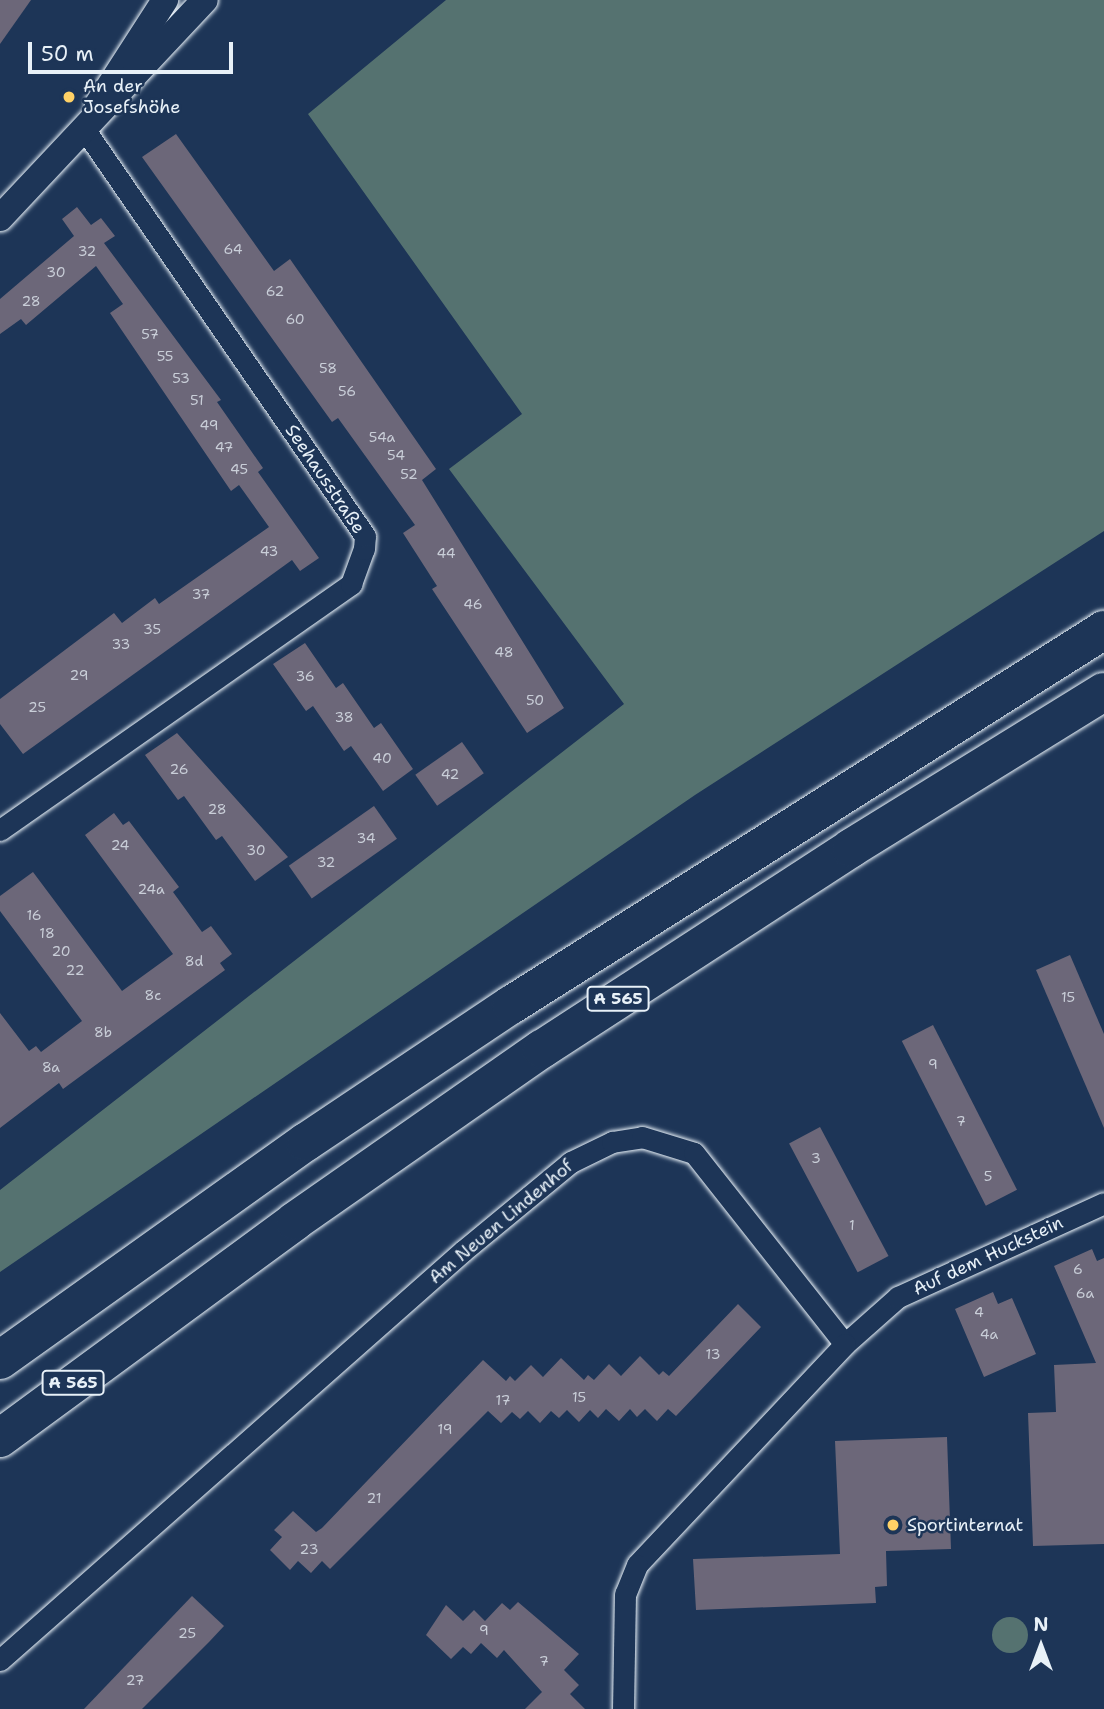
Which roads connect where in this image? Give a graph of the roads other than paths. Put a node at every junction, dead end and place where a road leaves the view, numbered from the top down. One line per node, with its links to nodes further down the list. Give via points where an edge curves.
1 (165, 0): 3 (street, via 109,81)
2 (205, 0): 3 (street)
3 (86, 131): 4 (street); 7 (street, Seehausstraße, via 365,536 364,549 351,584)
4 (0, 218)
5 (1104, 630): 10 (highway, A 565, via 511,1005 306,1142)
6 (1104, 692): 11 (highway, A 565, via 862,840 542,1049)
7 (0, 830)
8 (1104, 1203): 9 (street, Auf dem Huckstein, via 898,1297)
9 (845, 1344): 12 (street, Am Neuen Lindenhof, via 694,1153 642,1137 612,1142 571,1162 463,1251); 13 (street, via 637,1565 625,1594)
10 (0, 1360)
11 (0, 1438)
12 (0, 1660)
13 (623, 1709)

